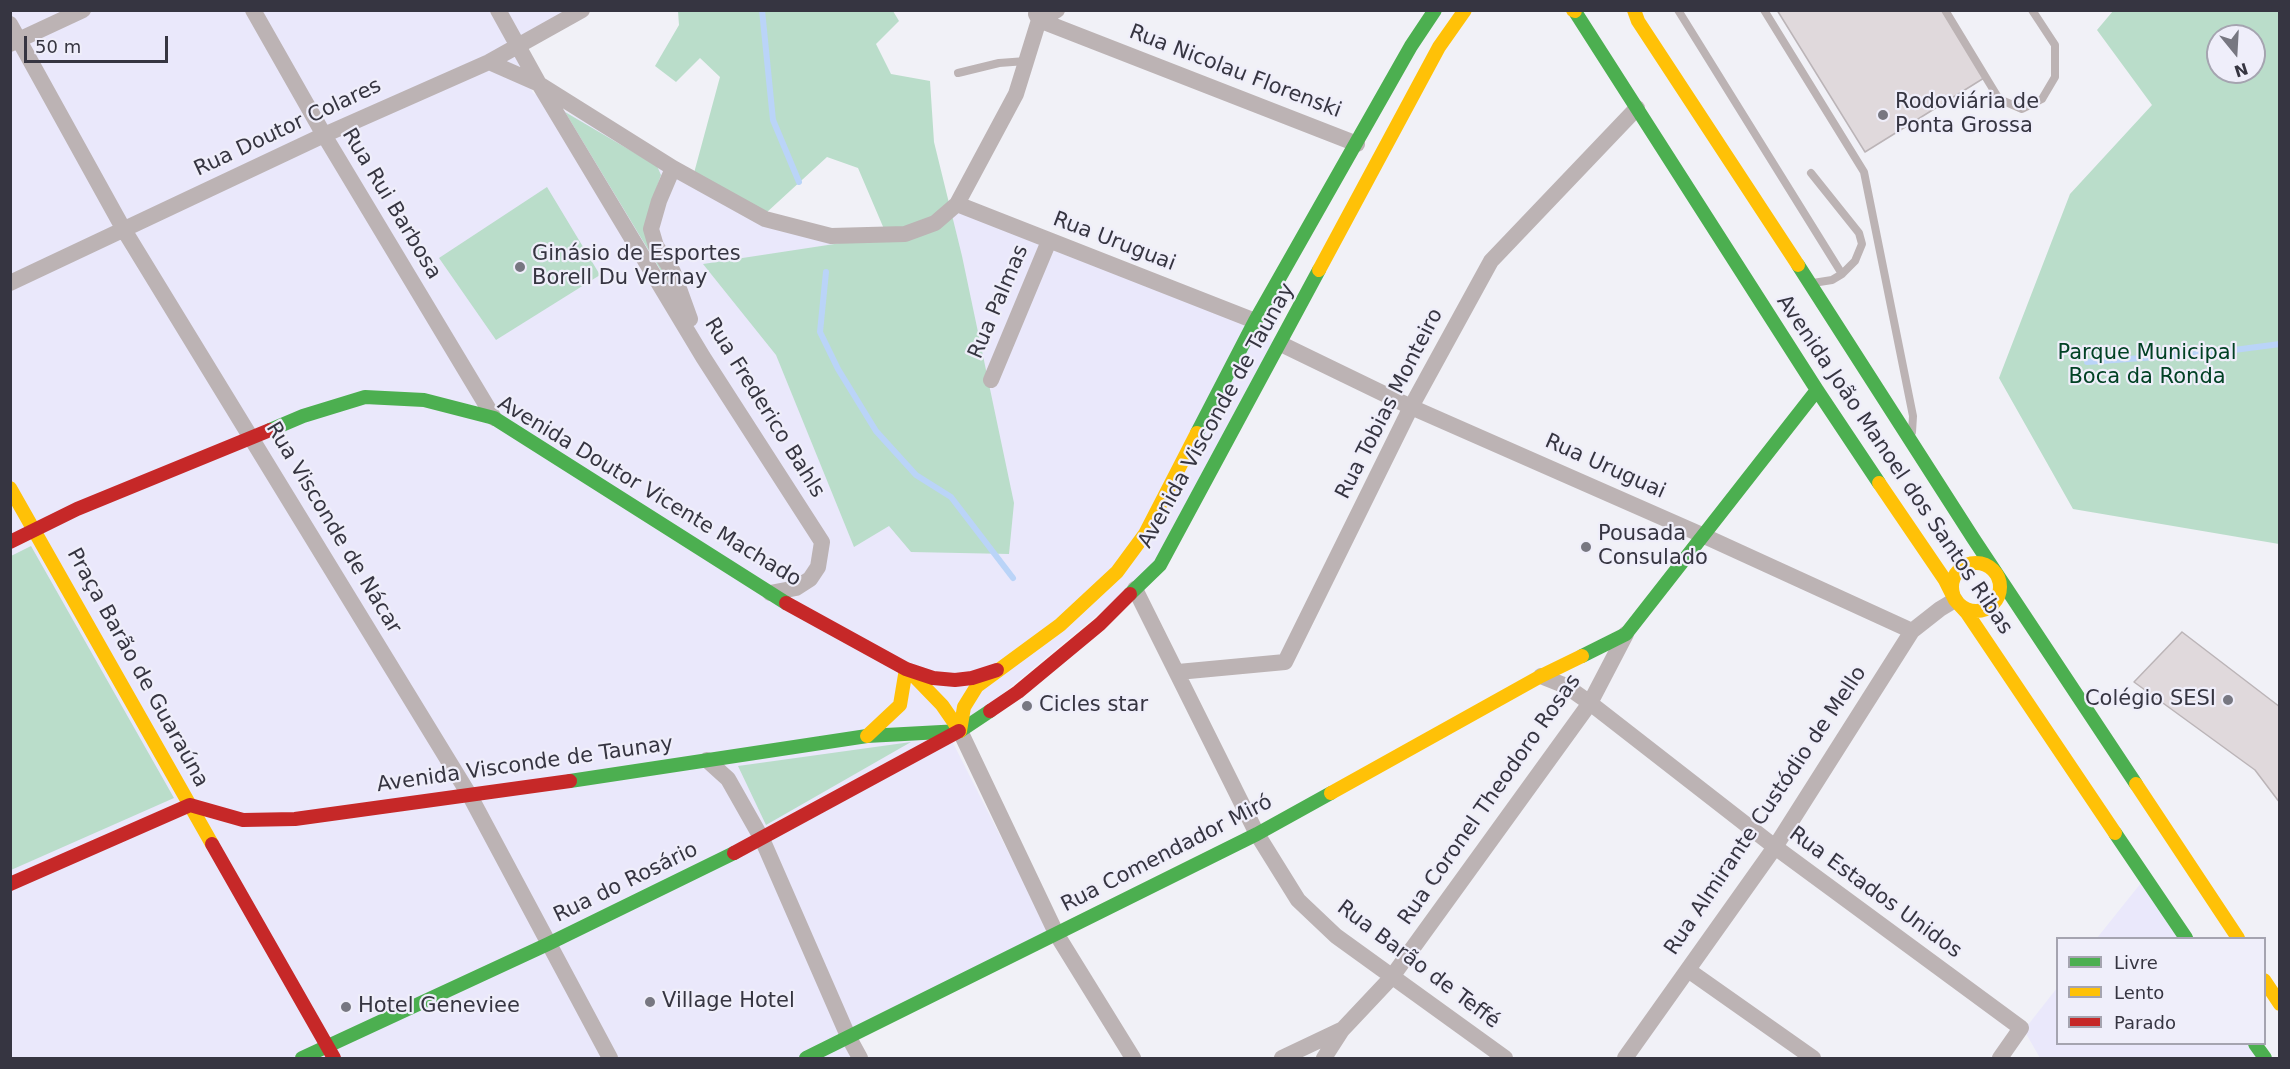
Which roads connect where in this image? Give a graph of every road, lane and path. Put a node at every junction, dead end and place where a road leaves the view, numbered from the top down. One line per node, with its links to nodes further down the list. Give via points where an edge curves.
1 (83, 10): 16 (street)
2 (253, 10): 23 (street, Rua Rui Barbosa)
3 (498, 10): 17 (street, Rua Frederico Bahls)
4 (582, 10): 17 (street, Rua Doutor Colares)
5 (1057, 10): 14 (street)
6 (1435, 10): 24 (main road, Avenida Visconde de Taunay)
7 (1465, 10): 34 (main road, Avenida Visconde de Taunay, via 1439,47)
8 (1634, 10): 32 (main road, Avenida João Manoel dos Santos Ribas)
9 (1678, 10): 30 (lane)
10 (1764, 10): 41 (lane, via 1864,172 1913,416)
11 (1945, 10): 12 (lane, via 1999,99 2022,109 2042,99 2055,77 2055,45)
12 (2032, 10)
13 (1574, 11): 22 (main road, Avenida João Manoel dos Santos Ribas)
14 (1037, 15): 18 (street); 24 (street, Rua Nicolau Florenski)
15 (10, 24): 16 (street, Rua Visconde de Nácar)
16 (15, 42): 28 (street, Rua Visconde de Nácar)
17 (518, 45): 19 (street, Rua Doutor Colares); 21 (street, Rua Frederico Bahls)
18 (1026, 61): 20 (lane); 27 (street, via 1016,94)
19 (489, 62): 21 (street); 23 (street, Rua Doutor Colares)
20 (958, 73)
21 (539, 84): 25 (street); 35 (street, Rua Frederico Bahls)
22 (1637, 108): 37 (main road, Avenida João Manoel dos Santos Ribas); 38 (street, Rua Tobias Monteiro, via 1491,261)
23 (324, 135): 28 (street, Rua Doutor Colares); 39 (street, Rua Rui Barbosa)
24 (1358, 144): 33 (main road, Avenida Visconde de Taunay)
25 (673, 168): 27 (street, via 765,219 831,236 905,234 935,223); 35 (street, via 651,229 656,246 673,272)
26 (1811, 173): 30 (lane, via 1859,233 1859,253)
27 (957, 204): 29 (street, Rua Uruguai)
28 (124, 230): 31 (street, Rua Doutor Colares); 40 (street, Rua Visconde de Nácar)
29 (1049, 241): 33 (street, Rua Uruguai); 36 (street, Rua Palmas)
30 (1842, 274): 32 (lane)
31 (10, 283)
32 (1810, 283): 41 (main road, Avenida João Manoel dos Santos Ribas)
33 (1254, 321): 53 (main road, Avenida Visconde de Taunay, via 1145,534 1117,572 1060,626)
34 (1281, 344): 38 (street, Rua Uruguai); 47 (main road, Avenida Visconde de Taunay, via 1160,565)
35 (703, 357): 48 (street, Rua Frederico Bahls, via 822,542 818,567 810,579 796,588)
36 (991, 380)
37 (1817, 390): 44 (main road, Rua Coronel Theodoro Rosas); 49 (main road, Avenida João Manoel dos Santos Ribas)
38 (1411, 407): 44 (street, Rua Uruguai); 54 (street, Rua Tobias Monteiro, via 1285,662)
39 (494, 418): 40 (main road, Avenida Doutor Vicente Machado, via 424,400 365,397); 48 (main road, Avenida Doutor Vicente Machado)
40 (251, 437): 43 (main road, Avenida Doutor Vicente Machado); 60 (street, Rua Visconde de Nácar)
41 (1911, 441): 46 (main road, Avenida João Manoel dos Santos Ribas)
42 (10, 489): 43 (main road, Praça Barão de Guaraúna)
43 (35, 530): 45 (main road); 61 (main road, Praça Barão de Guaraúna)
44 (1702, 535): 50 (street, Rua Uruguai); 51 (main road, Rua Coronel Theodoro Rosas)
45 (10, 542)
46 (1996, 573): 49 (main road, via 1979,563 1962,568 1952,584); 49 (main road, via 1999,591 1990,606 1972,611); 68 (main road, Avenida João Manoel dos Santos Ribas)
47 (1135, 590): 54 (street, Rua Barão de Teffé); 57 (main road, Avenida Visconde de Taunay, via 1018,692)
48 (770, 593): 52 (main road, Avenida Doutor Vicente Machado)
49 (1955, 600): 50 (street, Rua Almirante Custódio de Mello); 67 (main road, Avenida João Manoel dos Santos Ribas)
50 (1912, 631): 64 (street, Rua Almirante Custódio de Mello)
51 (1626, 634): 55 (main road, Rua Comendador Miró); 56 (street, Rua Coronel Theodoro Rosas)
52 (906, 669): 53 (main road, Avenida Doutor Vicente Machado, via 955,680); 57 (main road, via 942,705); 58 (main road, via 900,705)
53 (997, 670): 57 (main road, via 970,696)
54 (1178, 672): 62 (street, Rua Barão de Teffé)
55 (1541, 676): 56 (street, via 1566,686); 62 (main road, Rua Comendador Miró)
56 (1590, 703): 64 (street, Rua Estados Unidos); 71 (street, Rua Coronel Theodoro Rosas)
57 (960, 731): 58 (main road, Avenida Visconde de Taunay); 63 (main road, Rua do Rosário); 66 (street)
58 (867, 735): 59 (main road, Avenida Visconde de Taunay)
59 (707, 760): 60 (main road, Avenida Visconde de Taunay); 63 (street, via 728,779)
60 (470, 796): 61 (main road, Avenida Visconde de Taunay, via 295,819 243,820); 69 (street, Rua Visconde de Nácar)
61 (190, 805): 65 (main road, Praça Barão de Guaraúna); 77 (main road)
62 (1257, 834): 66 (main road, Rua Comendador Miró); 71 (street, Rua Barão de Teffé, via 1298,900 1336,936)
63 (762, 839): 69 (main road, Rua do Rosário); 75 (street)
64 (1775, 847): 70 (street, Rua Almirante Custódio de Mello); 88 (street, Rua Estados Unidos, via 2021,1028)
65 (10, 884)
66 (1057, 935): 75 (main road, Rua Comendador Miró); 82 (street)
67 (2185, 937)
68 (2237, 937)
69 (548, 944): 77 (main road, Rua do Rosário); 79 (street, Rua Visconde de Nácar)
70 (1688, 970): 86 (street, Rua Almirante Custódio de Mello); 87 (street)
71 (1391, 978): 74 (street, Rua Coronel Theodoro Rosas); 85 (street, Rua Barão de Teffé)
72 (2266, 982): 73 (main road)
73 (2280, 1004)
74 (1342, 1030): 83 (street); 84 (street, Rua Coronel Theodoro Rosas)
75 (848, 1036): 80 (main road, Rua Comendador Miró); 81 (street)
76 (2256, 1045): 89 (main road)
77 (330, 1052): 78 (main road, Rua do Rosário)
78 (302, 1059)
79 (610, 1059)
80 (806, 1059)
81 (860, 1059)
82 (1133, 1059)
83 (1282, 1059)
84 (1324, 1059)
85 (1505, 1059)
86 (1625, 1059)
87 (1813, 1059)
88 (2000, 1059)
89 (2265, 1059)

